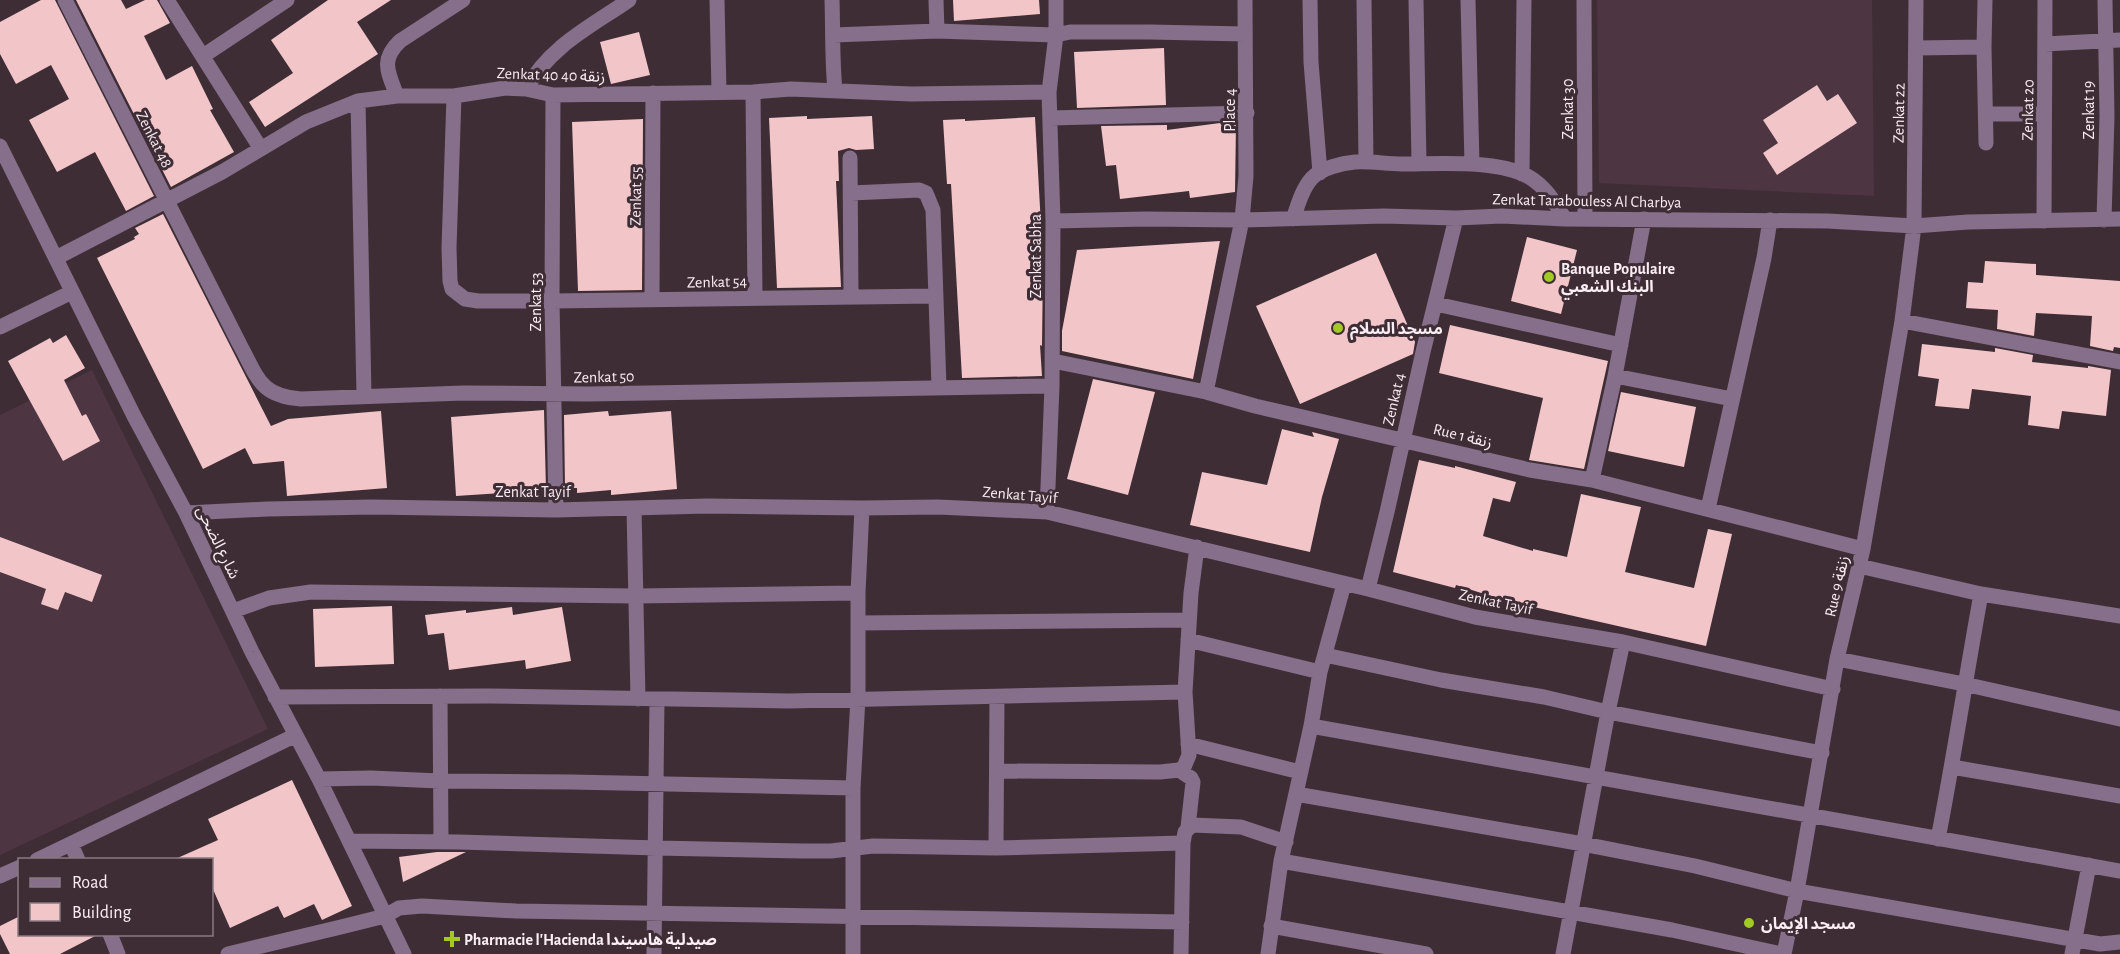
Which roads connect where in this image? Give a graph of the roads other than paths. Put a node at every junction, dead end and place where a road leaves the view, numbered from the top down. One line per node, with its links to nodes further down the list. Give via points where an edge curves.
1 (65, 0): 54 (street, Zenkat 48)
2 (167, 0): 29 (street)
3 (286, 0): 29 (street)
4 (463, 0): 37 (street, via 391,49 387,68)
5 (629, 0): 30 (street, via 555,51 535,72)
6 (717, 0): 32 (street)
7 (832, 0): 23 (street)
8 (936, 0): 21 (street)
9 (1056, 0): 24 (street, Zenkat Sabha)
10 (1245, 0): 22 (street, Place 4)
11 (1310, 0): 51 (street)
12 (1364, 0): 48 (street)
13 (1416, 0): 49 (street)
14 (1468, 0): 50 (street)
15 (1524, 0): 52 (street)
16 (1584, 0): 56 (street, Zenkat 30)
17 (1916, 0): 28 (street, Zenkat 22)
18 (1985, 0): 27 (street)
19 (2045, 0): 26 (street, Zenkat 20)
20 (2105, 0): 25 (street, Zenkat 19)
21 (937, 31): 23 (street); 24 (street)
22 (1245, 34): 24 (street); 40 (street, Place 4)
23 (834, 35): 31 (street)
24 (1056, 35): 34 (street, Zenkat Sabha)
25 (2113, 40): 26 (street); 63 (street, Zenkat 19)
26 (2045, 44): 42 (street, Zenkat 20)
27 (1984, 47): 28 (street); 41 (street)
28 (1916, 48): 66 (street, Zenkat 22)
29 (203, 56): 46 (street)
30 (526, 89): 36 (street, Zenkat 40 زنقة 40); 38 (street, Zenkat 40 زنقة 40, via 505,88)
31 (835, 90): 33 (street, Zenkat 40 زنقة 40); 34 (street, Zenkat 40 زنقة 40, via 911,94)
32 (719, 92): 33 (street, Zenkat 40 زنقة 40); 35 (street, Zenkat 40 زنقة 40)
33 (753, 92): 72 (street)
34 (1049, 92): 43 (street, Zenkat Sabha)
35 (653, 93): 36 (street, Zenkat 40 زنقة 40); 73 (street, Zenkat 55)
36 (553, 95): 74 (street, Zenkat 53)
37 (397, 96): 38 (street, Zenkat 40 زنقة 40); 39 (street, Zenkat 40 زنقة 40)
38 (454, 96): 74 (street, Zenkat 54, via 448,248 452,289 465,299 478,301)
39 (358, 101): 46 (street, Zenkat 40 زنقة 40, via 306,122); 86 (street)
40 (1247, 113): 43 (street); 61 (street, Place 4)
41 (1986, 114): 42 (street); 44 (street)
42 (2044, 114): 65 (street, Zenkat 20)
43 (1050, 118): 64 (street, Zenkat Sabha)
44 (1986, 143)
45 (0, 146): 67 (street, شارع الضحى)
46 (261, 149): 54 (street, Zenkat 40 زنقة 40)
47 (850, 158): 53 (street)
48 (1366, 162): 49 (street); 51 (street)
49 (1419, 163): 50 (street)
50 (1472, 164): 52 (street)
51 (1320, 173): 57 (street, via 1305,188)
52 (1522, 174): 58 (street, via 1551,196)
53 (851, 193): 70 (street, via 926,193 933,210); 71 (street)
54 (166, 201): 67 (street, Zenkat 40 زنقة 40); 69 (street, Zenkat 48)
55 (1456, 218): 57 (street, Zenkat Tarabouless Al Charbya); 58 (street, Zenkat Tarabouless Al Charbya); 75 (street, Zenkat 4)
56 (1585, 218): 58 (street, Zenkat Tarabouless Al Charbya); 59 (street, Zenkat Tarabouless Al Charbya)
57 (1293, 219): 61 (street, Zenkat Tarabouless Al Charbya)
58 (1565, 219)
59 (1644, 219): 62 (street, Zenkat Tarabouless Al Charbya); 78 (street)
60 (2120, 219): 63 (street, Zenkat Tarabouless Al Charbya)
61 (1242, 220): 64 (street, Zenkat Tarabouless Al Charbya); 84 (street, Place 4)
62 (1770, 220): 66 (street, Zenkat Tarabouless Al Charbya); 87 (street)
63 (2104, 220): 65 (street, Zenkat Tarabouless Al Charbya)
64 (1053, 221): 79 (street, Zenkat Sabha)
65 (2044, 221): 66 (street, Zenkat Tarabouless Al Charbya)
66 (1914, 226): 76 (street, Rue 9 زنقة)
67 (56, 258): 68 (street, شارع الضحى)
68 (72, 292): 77 (street); 95 (street, شارع الضحى)
69 (215, 294): 86 (street, Zenkat 50, via 253,368 272,393 301,399)
70 (935, 296): 71 (street, Zenkat 54); 83 (street)
71 (851, 297): 72 (street, Zenkat 54)
72 (755, 298): 73 (street, Zenkat 54)
73 (652, 300): 74 (street, Zenkat 54)
74 (552, 301): 85 (street, Zenkat 53)
75 (1436, 304): 78 (street); 88 (street, Zenkat 4)
76 (1902, 321): 80 (street); 97 (street, Rue 9 زنقة)
77 (0, 327)
78 (1621, 345): 81 (street)
79 (1053, 362): 82 (street, Zenkat Sabha); 84 (street, Rue 1 زنقة)
80 (2120, 362)
81 (1615, 376): 87 (street); 89 (street)
82 (1052, 386): 83 (street, Zenkat 50); 94 (street, Zenkat Sabha)
83 (939, 387): 85 (street, Zenkat 50)
84 (1206, 392): 88 (street, Rue 1 زنقة)
85 (553, 394): 86 (street, Zenkat 50); 93 (street, Zenkat 53)
86 (364, 395)
87 (1732, 399): 92 (street)
88 (1402, 439): 89 (street, Rue 1 زنقة, via 1530,470); 100 (street, Zenkat 4)
89 (1592, 480): 92 (street, Rue 1 زنقة)
90 (634, 508): 91 (street, Zenkat Tayif); 93 (street, Zenkat Tayif); 103 (street)
91 (862, 508): 94 (street, Zenkat Tayif); 101 (street)
92 (1708, 508): 97 (street, Rue 1 زنقة)
93 (556, 510): 95 (street, Zenkat Tayif, via 373,507)
94 (1047, 512): 96 (street, Zenkat Tayif)
95 (186, 513): 104 (street, شارع الضحى)
96 (1197, 547): 99 (street, Zenkat Tayif); 106 (street)
97 (1863, 549): 98 (street, Rue 9 زنقة)
98 (1858, 566): 102 (street); 111 (street, Rue 9 زنقة)
99 (1344, 584): 100 (street, Zenkat Tayif); 110 (street)
100 (1368, 589): 109 (street, Zenkat Tayif, via 1475,617)
101 (858, 593): 103 (street); 107 (street)
102 (1981, 594): 105 (street); 113 (street)
103 (636, 596): 104 (street, via 311,592 269,598); 120 (street)
104 (233, 611): 117 (street, شارع الضحى)
105 (2120, 616)
106 (1189, 620): 107 (street); 108 (street)
107 (858, 623): 119 (street)
108 (1188, 640): 112 (street); 115 (street)
109 (1623, 642): 114 (street, Zenkat Tayif); 122 (street)
110 (1325, 655): 112 (street); 122 (street)
111 (1837, 659): 113 (street); 114 (street, Rue 9 زنقة)
112 (1320, 672): 124 (street)
113 (1964, 684): 123 (street); 128 (street)
114 (1833, 689): 127 (street, Rue 9 زنقة)
115 (1185, 692): 118 (street); 126 (street)
116 (440, 696): 117 (street); 120 (street); 134 (street)
117 (275, 697): 125 (street, شارع الضحى)
118 (997, 697): 119 (street); 130 (street)
119 (858, 698): 121 (street); 136 (street)
120 (638, 699): 121 (street)
121 (657, 699): 135 (street)
122 (1608, 711): 127 (street); 132 (street)
123 (2120, 719)
124 (1311, 726): 131 (street); 132 (street)
125 (294, 736): 133 (street, شارع الضحى); 146 (street)
126 (1188, 744): 129 (street, via 1186,764); 131 (street)
127 (1822, 753): 139 (street, Rue 9 زنقة)
128 (1952, 767): 138 (street); 141 (street)
129 (1179, 770): 130 (street); 140 (street, via 1193,782)
130 (997, 771): 148 (street)
131 (1300, 772): 137 (street)
132 (1597, 776): 139 (street); 147 (street)
133 (319, 779): 134 (street); 142 (street, شارع الضحى)
134 (440, 781): 135 (street); 143 (street)
135 (657, 784): 136 (street); 149 (street)
136 (853, 788): 150 (street)
137 (1296, 794): 144 (street); 147 (street)
138 (2120, 796)
139 (1810, 816): 141 (street); 158 (street, Rue 9 زنقة)
140 (1188, 827): 144 (street, via 1241,827); 145 (street)
141 (1938, 839): 154 (street)
142 (349, 841): 143 (street); 161 (street, شارع الضحى)
143 (441, 842): 149 (street)
144 (1286, 842): 153 (street)
145 (1183, 843): 148 (street); 163 (street)
146 (71, 844): 151 (street); 152 (street)
147 (1583, 844): 158 (street); 160 (street)
148 (996, 848): 150 (street)
149 (657, 849): 150 (street); 159 (street)
150 (854, 849): 162 (street)
151 (41, 858)
152 (77, 858)
153 (1281, 861): 160 (street); 164 (street)
154 (2089, 865): 156 (street); 167 (street)
155 (18, 868): 157 (street)
156 (2120, 871)
157 (0, 876)
158 (1797, 891): 167 (street); 177 (street, Rue 9 زنقة)
159 (655, 912): 161 (street, via 422,906 399,908); 162 (street); 171 (street)
160 (1571, 912): 176 (street); 177 (street)
161 (385, 916): 169 (street); 170 (street, شارع الضحى)
162 (853, 916): 163 (street); 172 (street)
163 (1182, 922): 173 (street)
164 (1271, 926): 174 (street); 175 (street)
165 (111, 936): 168 (street)
166 (2120, 942): 167 (street)
167 (2073, 947)
168 (118, 954)
169 (228, 954)
170 (404, 954)
171 (654, 954)
172 (853, 954)
173 (1181, 954)
174 (1268, 954)
175 (1426, 954)
176 (1563, 954)
177 (1783, 954)

